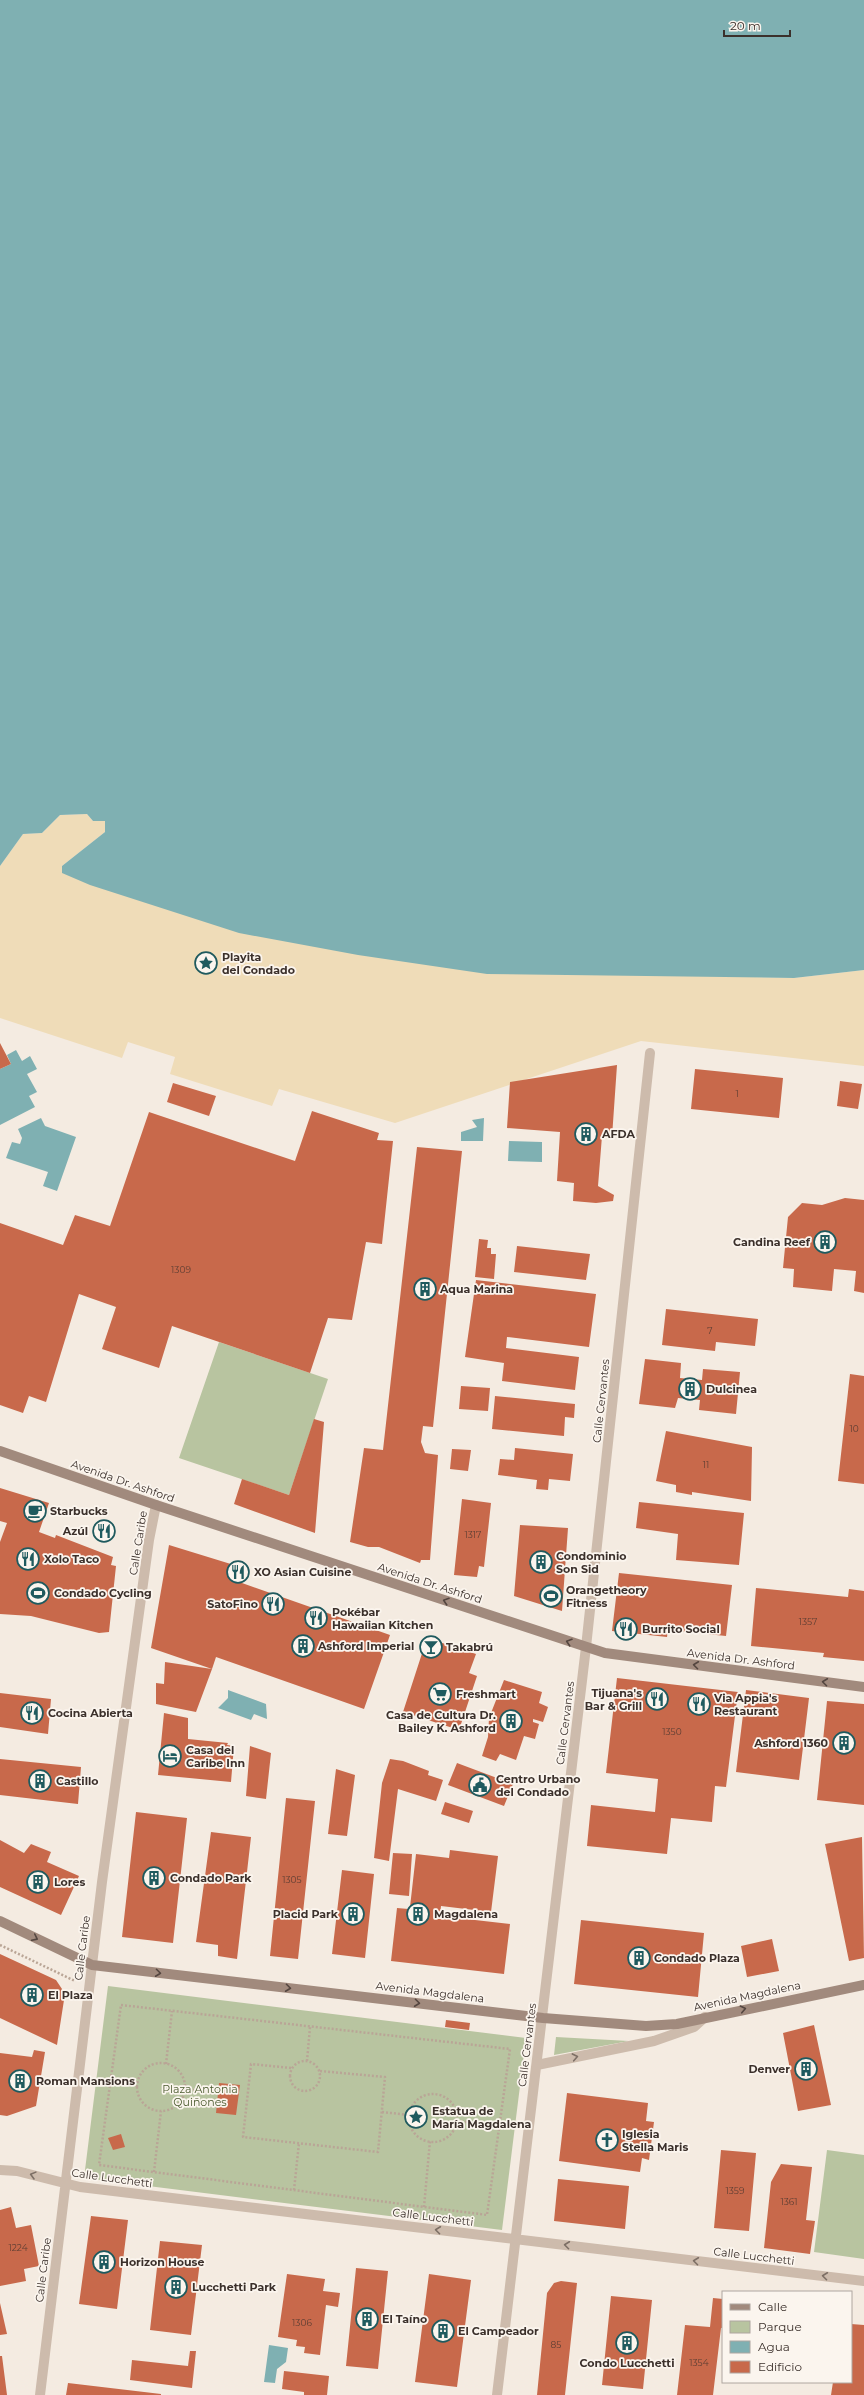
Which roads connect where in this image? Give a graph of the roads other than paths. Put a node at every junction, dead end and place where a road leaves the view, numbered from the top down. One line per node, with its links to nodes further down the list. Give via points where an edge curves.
1 (650, 1053): 4 (street, Calle Cervantes)
2 (0, 1451): 3 (street, Avenida Dr. Ashford)
3 (156, 1505): 4 (street, Avenida Dr. Ashford, one-way to 3); 7 (street, Calle Caribe, via 149,1540)
4 (586, 1647): 5 (street, Avenida Dr. Ashford, one-way to 4, via 605,1653); 10 (street, Calle Cervantes)
5 (864, 1687)
6 (0, 1921): 7 (street, Avenida Magdalena, one-way to 7)
7 (92, 1965): 10 (street, Avenida Magdalena, one-way to 10); 13 (street, Calle Caribe)
8 (864, 1985): 9 (street, Avenida Magdalena, one-way to 8)
9 (705, 2017): 10 (street, Avenida Magdalena, via 677,2024 646,2026); 11 (street, one-way to 9, via 654,2041 694,2027)
10 (543, 2018): 11 (street, Calle Cervantes)
11 (537, 2065): 14 (street, Calle Cervantes)
12 (0, 2170): 13 (street, Calle Lucchetti, one-way to 12, via 17,2171)
13 (66, 2183): 14 (street, Calle Lucchetti, one-way to 13, via 80,2187); 16 (street, Calle Caribe)
14 (515, 2239): 15 (street, Calle Lucchetti, one-way to 14); 17 (street, Calle Cervantes)
15 (864, 2281)
16 (40, 2395)
17 (496, 2395)

